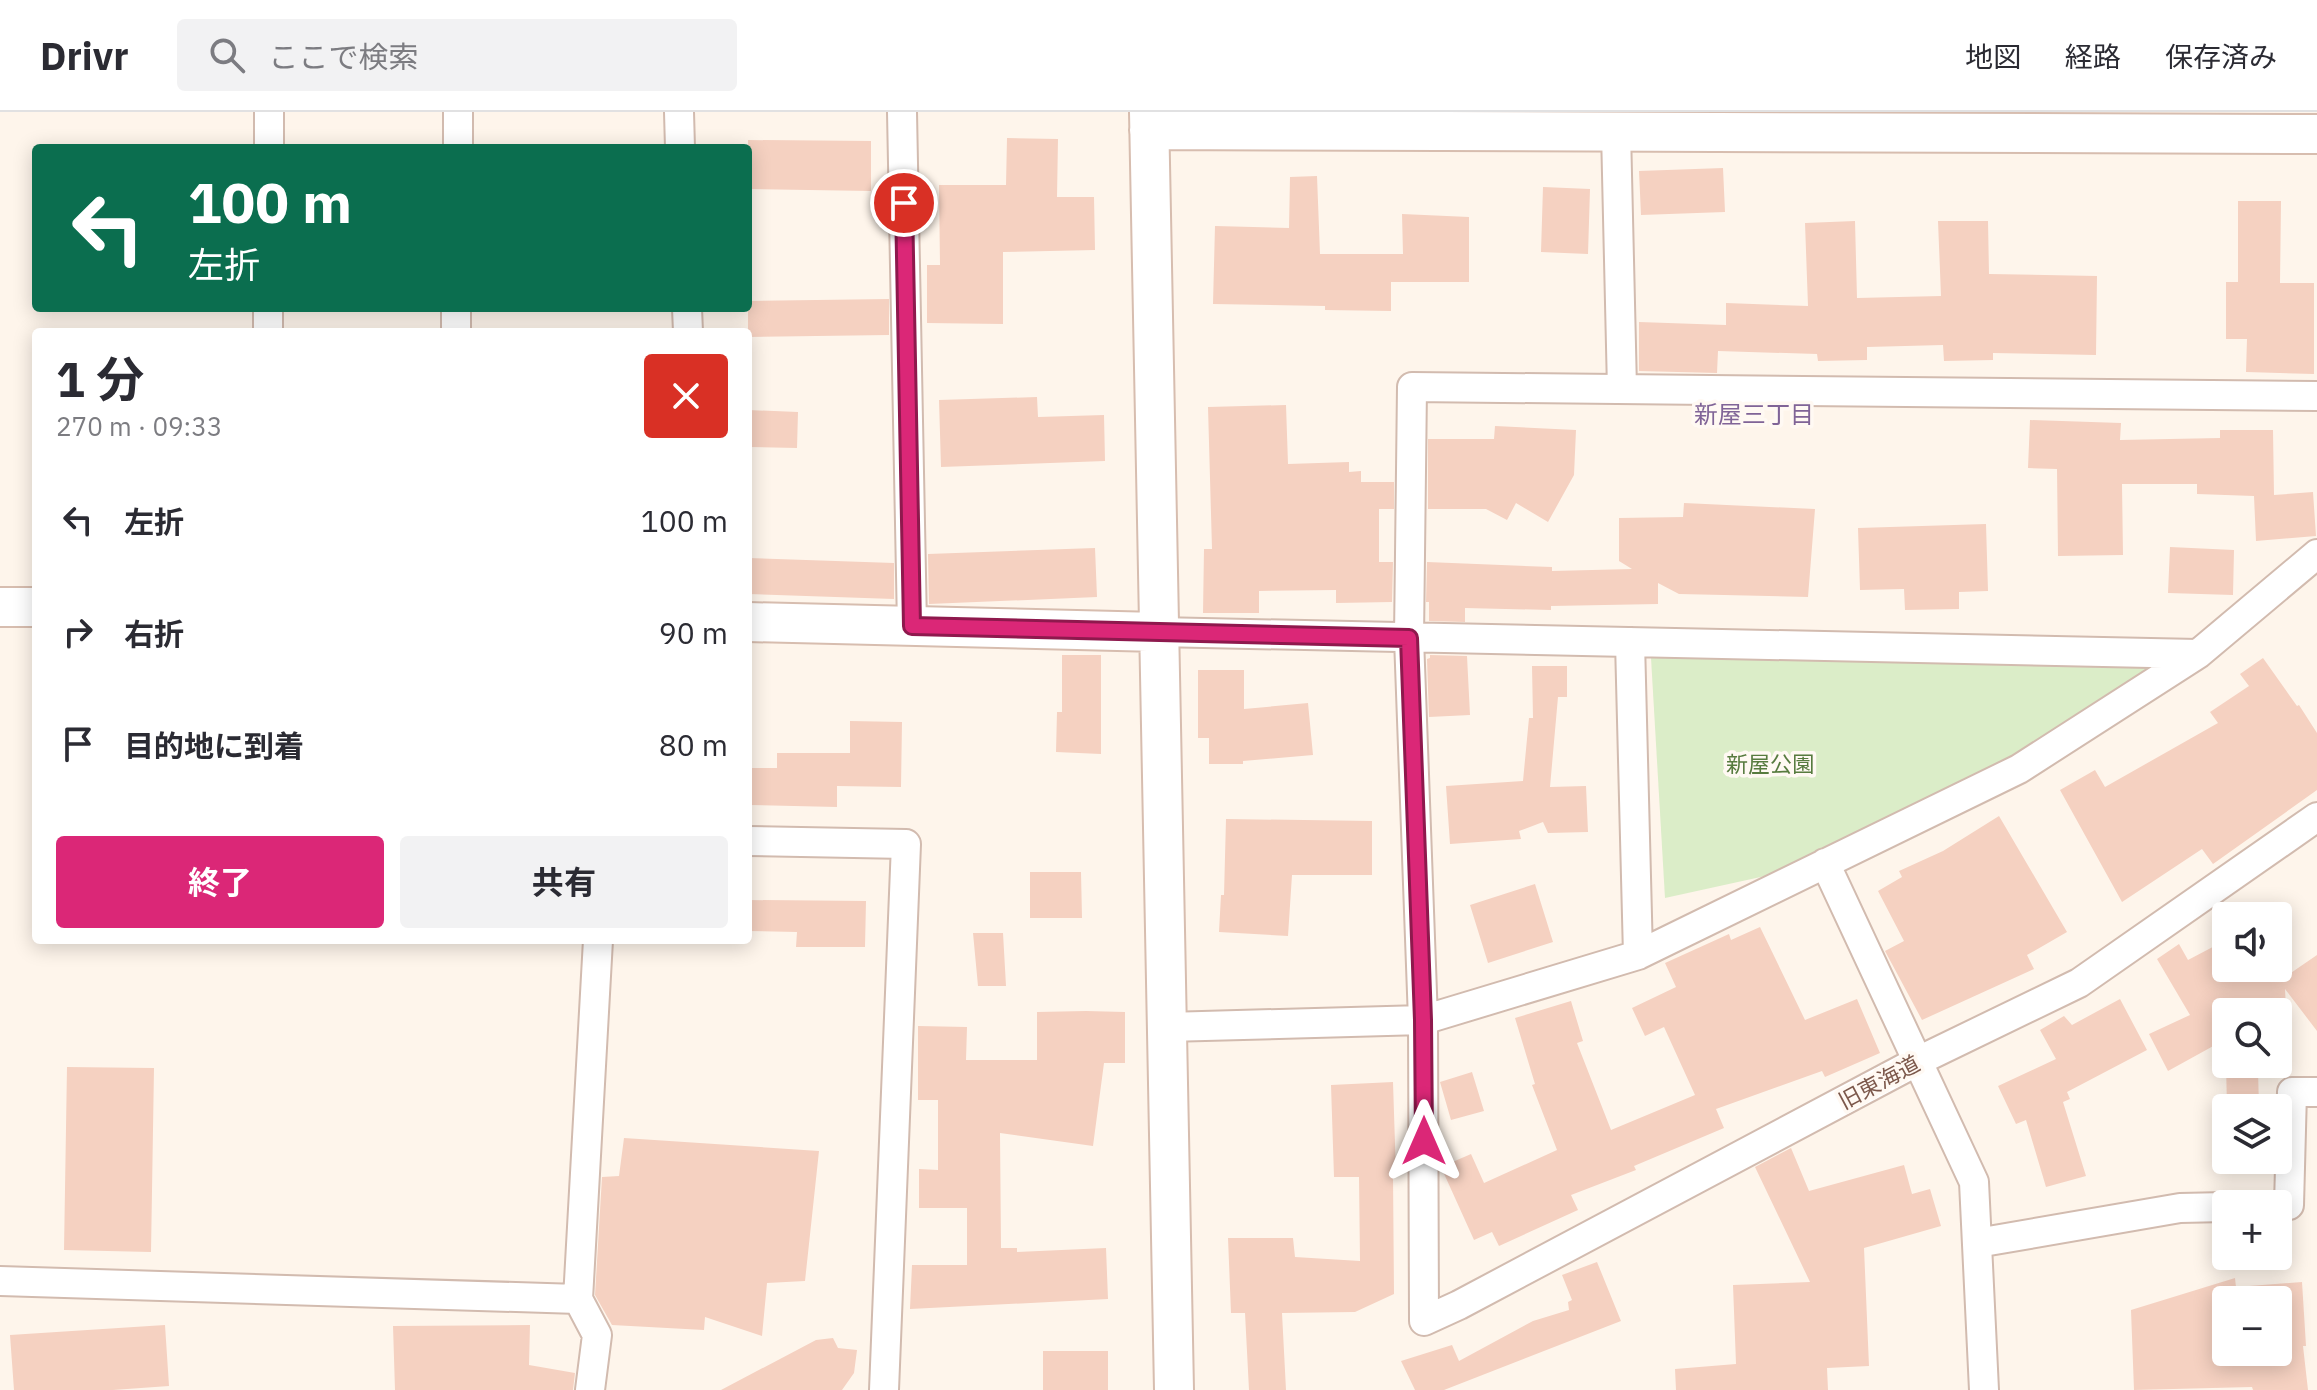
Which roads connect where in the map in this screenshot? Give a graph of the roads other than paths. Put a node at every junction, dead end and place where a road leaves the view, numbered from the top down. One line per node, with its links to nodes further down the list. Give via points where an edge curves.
1 (269, 112): 8 (street)
2 (458, 112): 9 (street)
3 (679, 112): 10 (street)
4 (902, 112): 17 (street)
5 (1149, 121): 6 (street); 18 (street)
6 (1616, 131): 7 (street); 11 (street)
7 (2317, 134)
8 (269, 144)
9 (458, 144)
10 (680, 144)
11 (1622, 389): 12 (street); 19 (street, via 1412,387)
12 (2317, 396)
13 (2317, 554): 21 (street)
14 (0, 607): 15 (street)
15 (32, 607)
16 (752, 622): 17 (street)
17 (912, 626): 18 (street)
18 (1158, 632): 19 (street); 28 (street)
19 (1409, 638): 20 (street); 27 (street)
20 (1630, 642): 21 (street); 26 (street)
21 (2198, 654): 24 (street, via 2019,769)
22 (2317, 817): 29 (street, 旧東海道, via 2079,983)
23 (752, 841): 37 (street, via 906,844)
24 (1825, 863): 26 (street); 29 (street)
25 (598, 944): 35 (street)
26 (1638, 955): 27 (street)
27 (1423, 1020): 28 (street); 29 (street, 旧東海道, via 1424,1321)
28 (1167, 1027): 38 (street)
29 (1918, 1061): 33 (street, via 1974,1182)
30 (2317, 1092): 31 (street, via 2292,1092)
31 (2289, 1190)
32 (2212, 1207): 33 (street, via 2180,1208)
33 (1977, 1243): 39 (street)
34 (0, 1281): 35 (street)
35 (578, 1299): 36 (street, via 597,1335)
36 (590, 1390)
37 (884, 1390)
38 (1174, 1390)
39 (1984, 1390)

